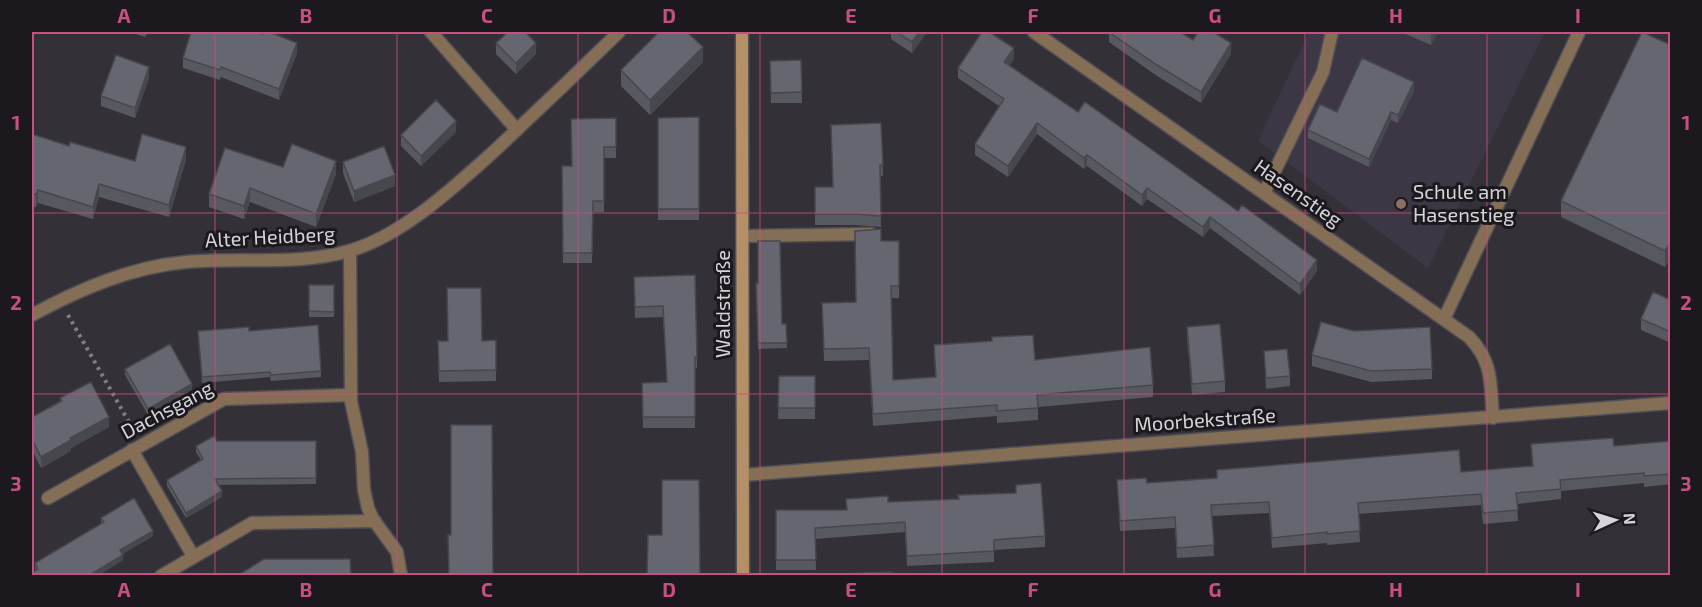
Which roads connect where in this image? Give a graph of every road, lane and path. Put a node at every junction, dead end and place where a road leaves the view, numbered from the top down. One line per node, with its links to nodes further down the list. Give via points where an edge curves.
1 (431, 32): 7 (street)
2 (620, 32): 7 (street, Alter Heidberg)
3 (742, 32): 10 (street, Waldstraße)
4 (1034, 32): 8 (street, Hasenstieg)
5 (1332, 32): 8 (street, via 1323,72)
6 (1579, 32): 14 (street)
7 (517, 130): 11 (street, Alter Heidberg, via 412,219 376,241)
8 (1264, 192): 14 (street, Hasenstieg)
9 (877, 234): 10 (street)
10 (743, 236): 19 (street, Waldstraße)
11 (350, 251): 12 (street, Alter Heidberg, via 280,260 185,262 142,269); 15 (street)
12 (59, 300): 13 (street, Alter Heidberg); 18 (path)
13 (32, 315)
14 (1444, 319): 17 (street, Hasenstieg, via 1469,337 1485,357)
15 (351, 395): 18 (street, Dachsgang, via 224,399); 21 (street, via 362,452 365,496)
16 (1671, 403): 17 (street, Moorbekstraße)
17 (1493, 418): 19 (street, Moorbekstraße)
18 (137, 447): 20 (street, Dachsgang); 22 (street)
19 (743, 475): 25 (street, Waldstraße)
20 (48, 498)
21 (375, 521): 22 (street, via 257,522); 24 (street, via 397,552)
22 (193, 556): 23 (street)
23 (161, 576)
24 (401, 576)
25 (743, 576)

